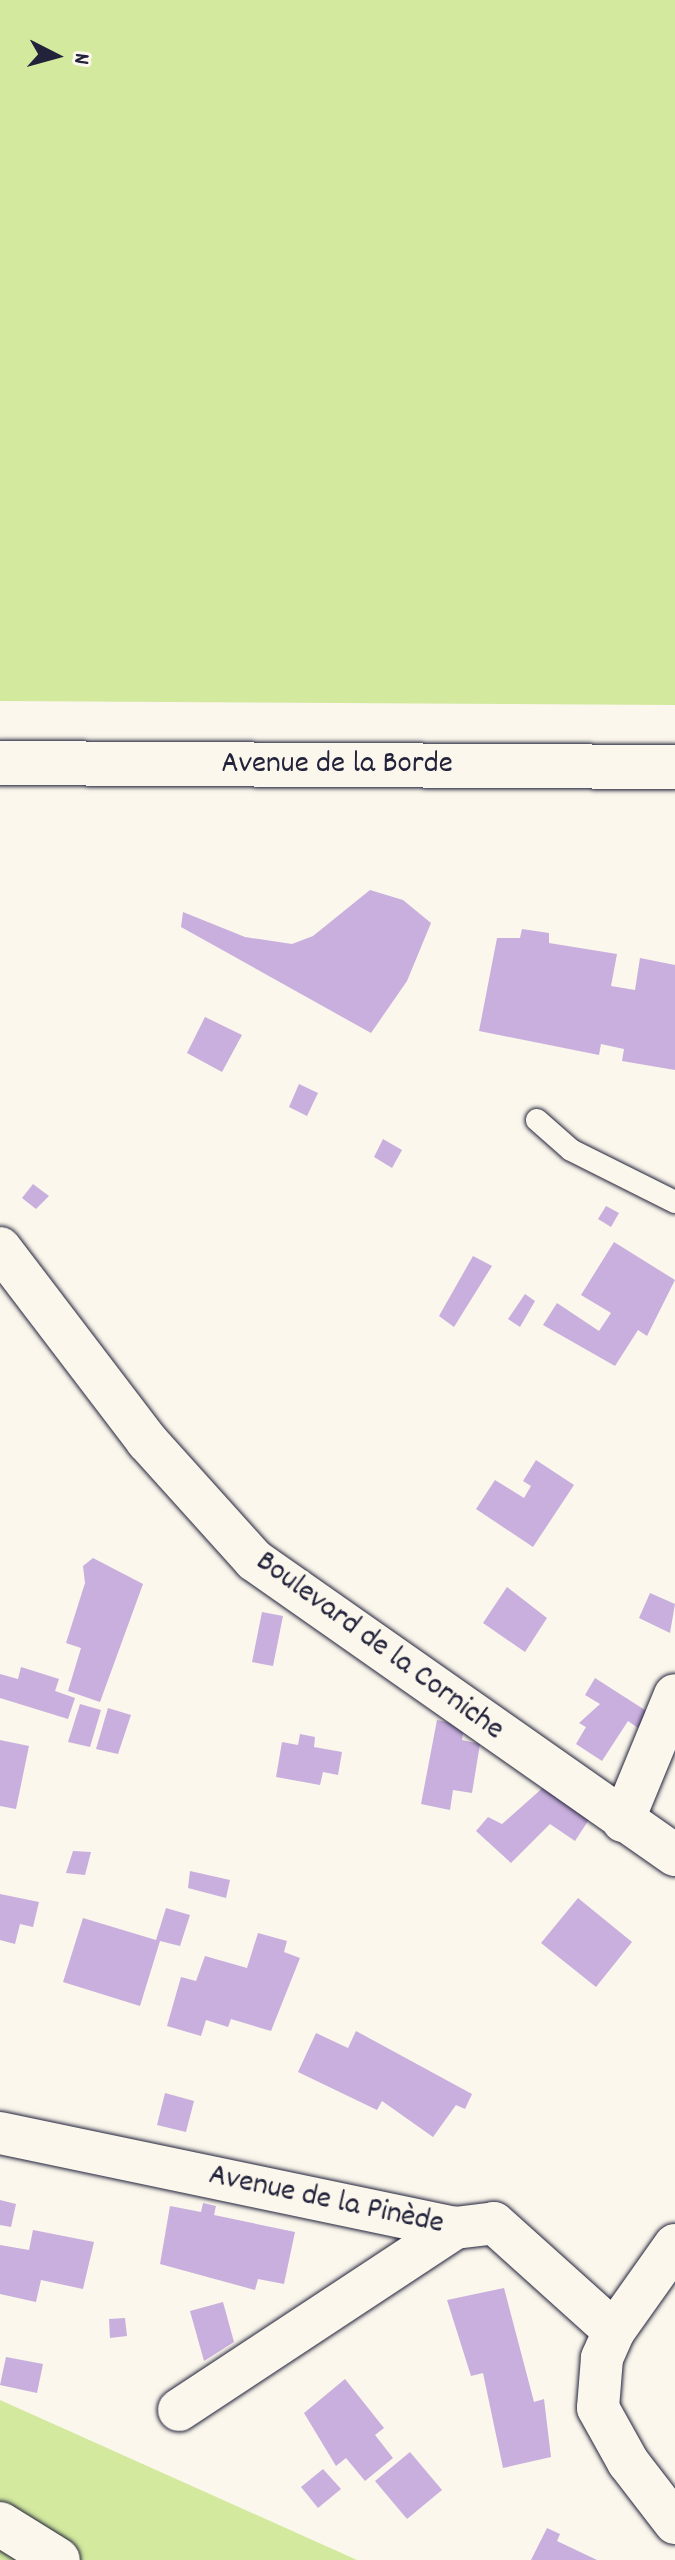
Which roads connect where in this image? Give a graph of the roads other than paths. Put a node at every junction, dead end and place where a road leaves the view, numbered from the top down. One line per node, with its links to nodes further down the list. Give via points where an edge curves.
1 (0, 763): 2 (street, Avenue de la Borde)
2 (675, 767)
3 (537, 1120): 4 (lane, via 571,1150)
4 (675, 1202)
5 (0, 1248): 7 (street, Boulevard de la Corniche, via 147,1441 254,1560)
6 (675, 1695): 7 (street)
7 (623, 1821): 8 (street, Boulevard de la Corniche)
8 (675, 1855)
9 (0, 2133): 10 (street, Avenue de la Pinède)
10 (455, 2228): 12 (street, Avenue de la Pinède, via 494,2223); 13 (street)
11 (675, 2245): 12 (street)
12 (614, 2331): 14 (street, via 602,2358 598,2408 628,2462)
13 (179, 2410)
14 (675, 2523)
15 (0, 2524): 16 (street)
16 (58, 2560)

